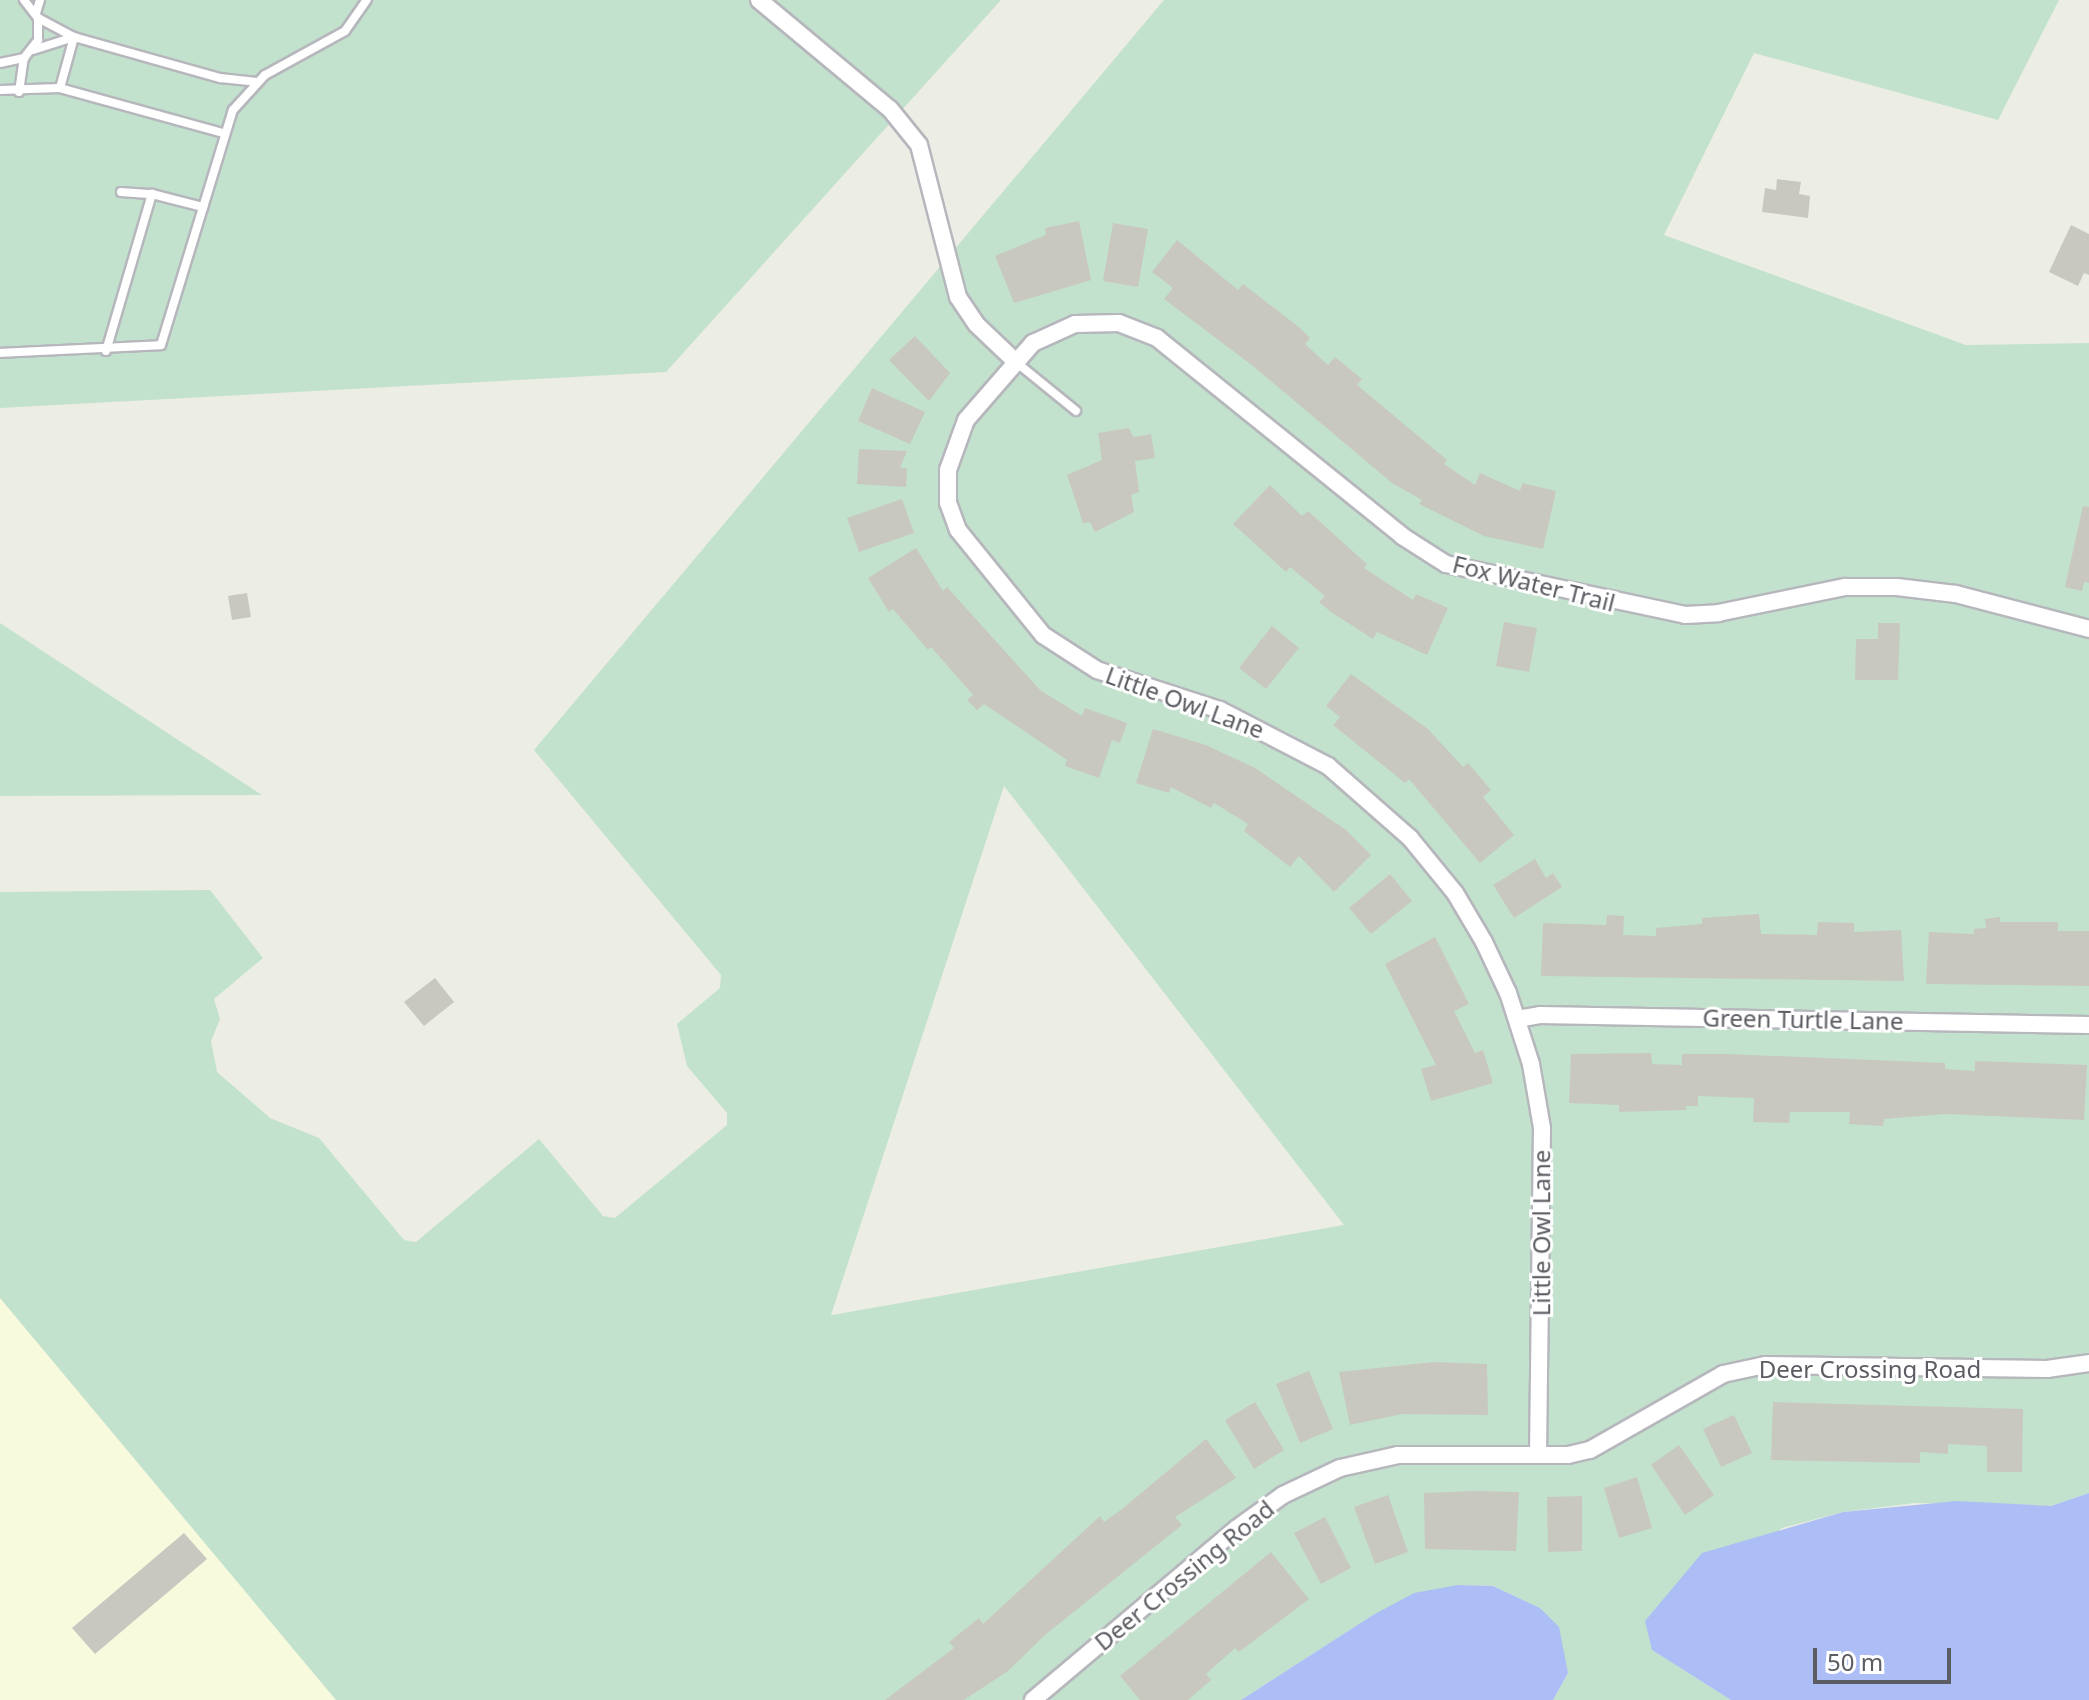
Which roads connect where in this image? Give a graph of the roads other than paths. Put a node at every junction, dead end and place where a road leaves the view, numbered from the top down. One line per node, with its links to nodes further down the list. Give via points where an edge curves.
1 (24, 0): 5 (lane)
2 (40, 0): 5 (lane)
3 (367, 0): 10 (lane, via 345,31)
4 (759, 0): 20 (street, via 890,109 919,145 958,297 976,324)
5 (37, 15): 6 (lane); 7 (lane)
6 (74, 37): 7 (lane); 10 (lane, via 237,82); 11 (lane)
7 (32, 50): 8 (lane)
8 (24, 58): 9 (lane); 13 (lane)
9 (0, 63)
10 (257, 82): 14 (lane, via 233,110)
11 (60, 88): 13 (lane, via 32,86); 14 (lane)
12 (0, 90): 13 (lane)
13 (19, 92)
14 (223, 133): 17 (lane)
15 (121, 192): 16 (lane)
16 (152, 194): 17 (lane); 18 (lane)
17 (203, 207): 18 (lane, via 167,336 152,349)
18 (106, 351): 19 (lane)
19 (0, 353)
20 (1017, 363): 21 (lane); 22 (street, Fox Water Trail, via 1033,343 1075,324 1119,323 1157,338 1402,536 1446,564 1487,576 1685,615 1845,587 1897,587 1956,594); 23 (street, Little Owl Lane, via 966,420 954,446 948,503 968,546 1043,635 1071,657 1271,733 1373,800 1455,893 1496,967)
21 (1076, 411)
22 (2089, 629)
23 (1517, 1019): 24 (street, Green Turtle Lane, via 1540,1015); 26 (street, Little Owl Lane, via 1542,1128)
24 (2089, 1025)
25 (2089, 1363): 26 (street, Deer Crossing Road, via 2047,1369 1765,1365 1723,1374 1609,1444 1568,1455)
26 (1538, 1455): 27 (street, Deer Crossing Road, via 1398,1455 1340,1468 1283,1495)
27 (1033, 1700)

